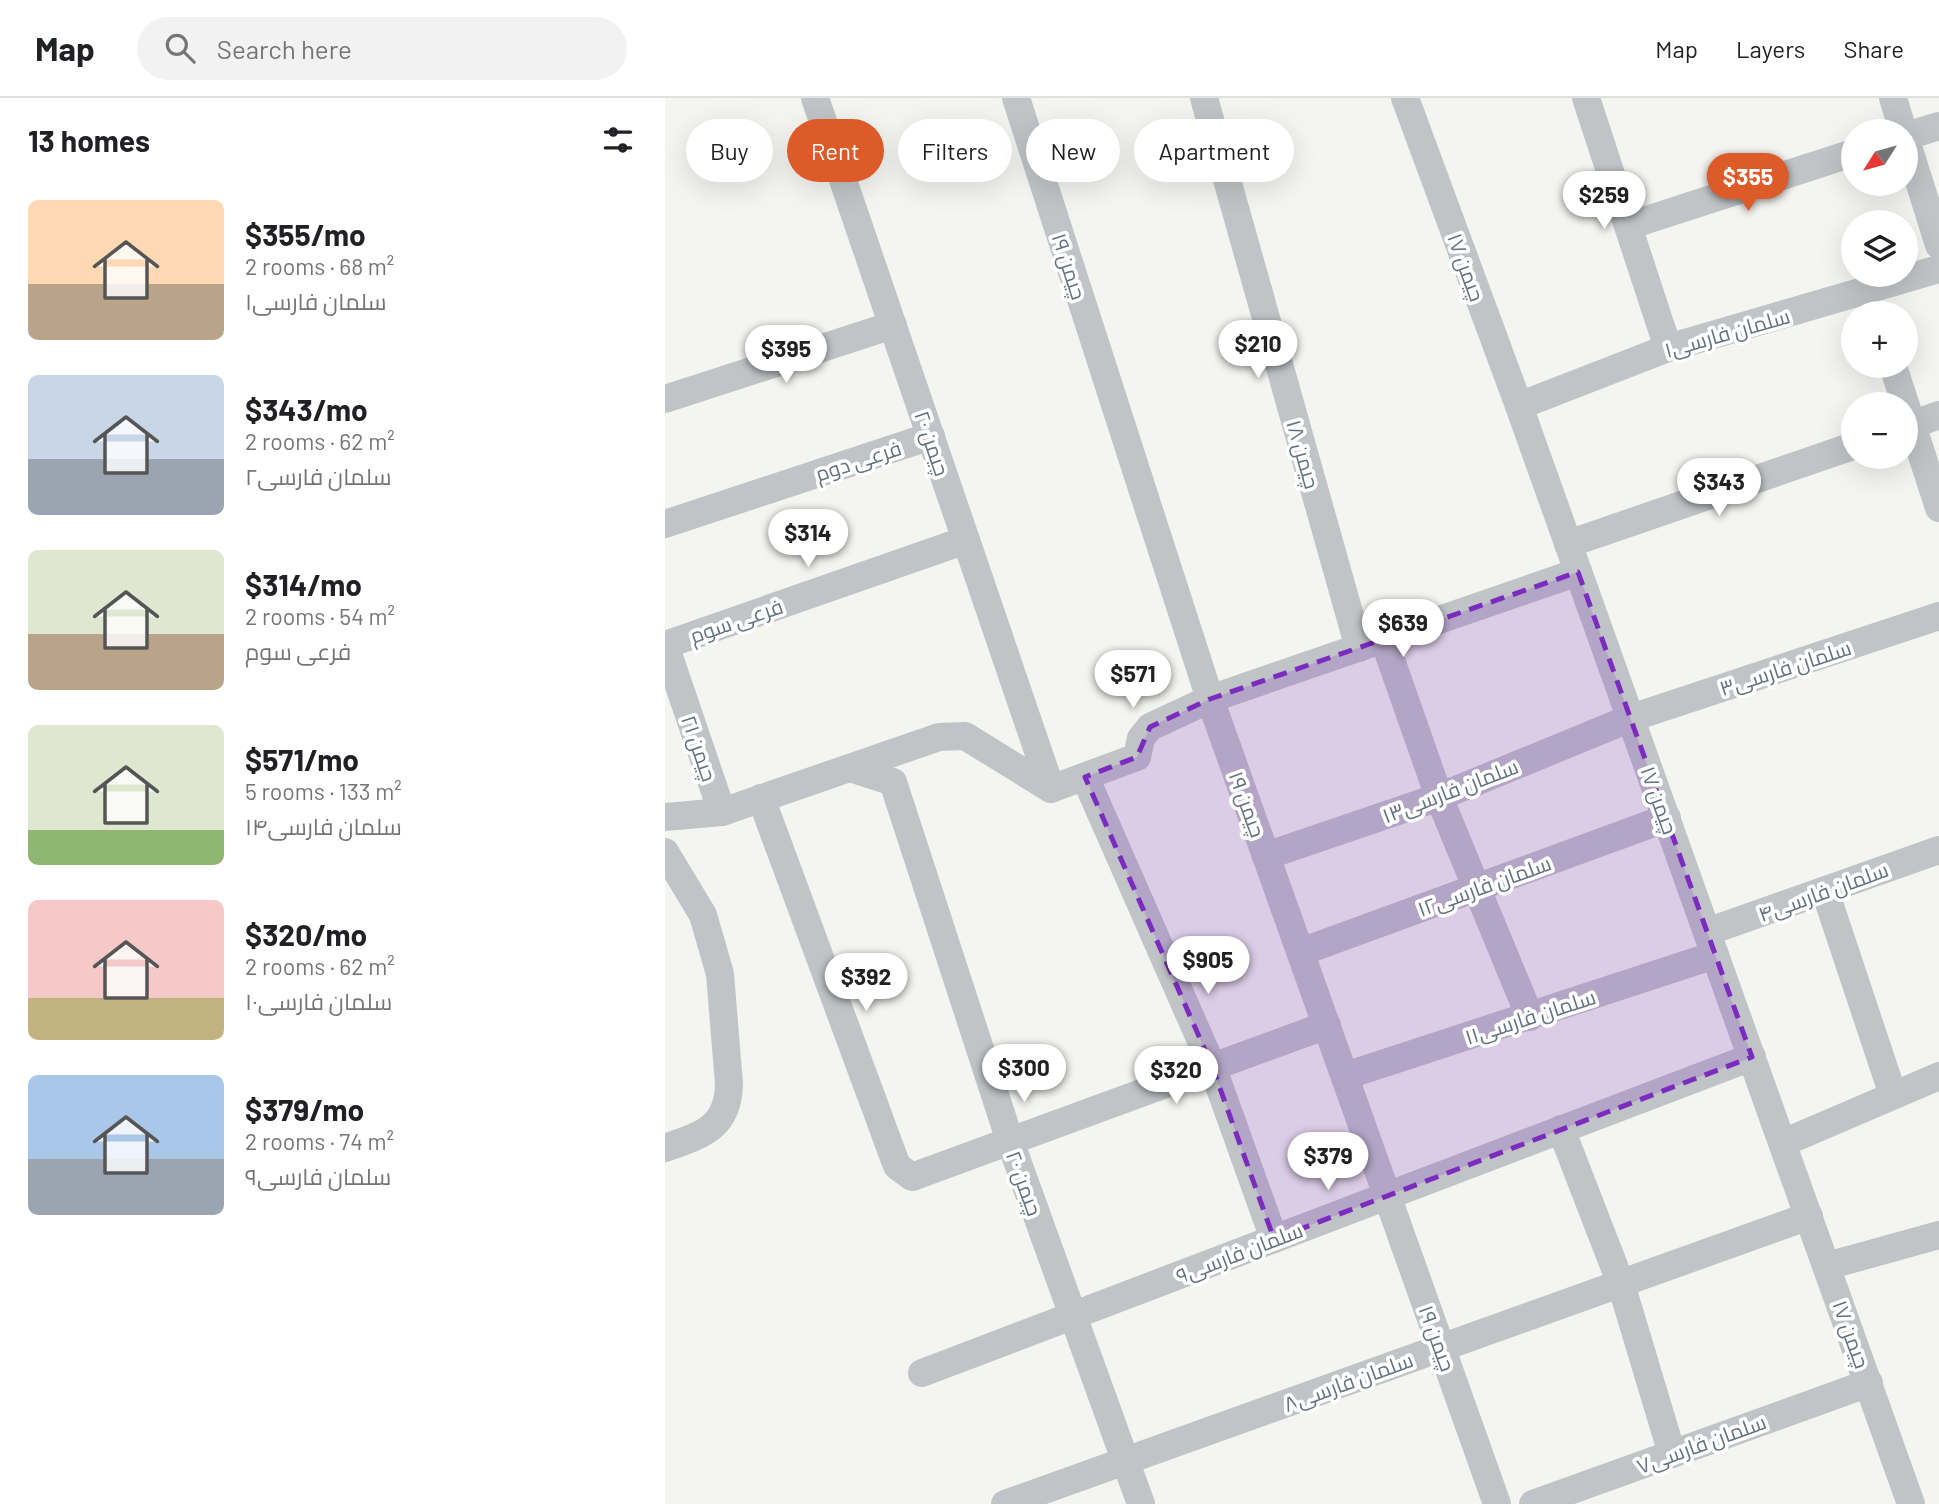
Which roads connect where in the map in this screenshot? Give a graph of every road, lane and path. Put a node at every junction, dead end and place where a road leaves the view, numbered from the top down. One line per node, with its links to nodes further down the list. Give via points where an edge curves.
1 (815, 98): 17 (street, چیمن ۲۰)
2 (1016, 98): 34 (street, چیمن ۱۹)
3 (1204, 98): 32 (street, چیمن ۱۸)
4 (1405, 98): 20 (street, چیمن ۱۷)
5 (1586, 98): 12 (street)
6 (1893, 98): 7 (street)
7 (1899, 119)
8 (1939, 126): 9 (street)
9 (1918, 134)
10 (1841, 157): 12 (street)
11 (1918, 177): 13 (street)
12 (1628, 226): 18 (street)
13 (1939, 245)
14 (1939, 270): 15 (street, سلمان فارسی۱)
15 (1875, 301)
16 (1841, 309): 18 (street, سلمان فارسی۱)
17 (893, 325): 19 (street); 23 (street, چیمن ۲۰)
18 (1668, 348): 20 (street, سلمان فارسی۱)
19 (665, 399)
20 (1519, 406): 29 (street, چیمن ۱۷)
21 (1939, 415): 22 (street)
22 (1918, 423)
23 (931, 436): 27 (street, فرعی دوم); 28 (street, چیمن ۲۰)
24 (1841, 450): 29 (street)
25 (1918, 451): 26 (street)
26 (1939, 508)
27 (665, 524)
28 (966, 540): 33 (street, فرعی سوم); 38 (street, چیمن ۲۰)
29 (1568, 544): 30 (street, چیمن ۱۷)
30 (1579, 572): 32 (street); 35 (street, چیمن ۱۷)
31 (1939, 616): 35 (street, سلمان فارسی۳)
32 (1371, 644): 34 (street); 39 (street, چیمن ۱۸)
33 (665, 645): 41 (street, چیمن ۲۱)
34 (1210, 699): 37 (street, via 1150,727 1141,737 1137,757); 46 (street, چیمن ۱۹)
35 (1631, 718): 39 (street, سلمان فارسی۱۳); 43 (street, چیمن ۱۷)
36 (850, 768): 38 (street, via 956,735 965,736); 40 (street); 59 (street, چیمن ۲۰, via 893,782)
37 (1085, 777): 38 (street); 54 (street)
38 (1051, 789)
39 (1439, 797): 46 (street, سلمان فارسی۱۳); 47 (street, چیمن ۱۸)
40 (761, 798): 41 (street); 59 (street, via 897,1166 917,1178)
41 (722, 812): 42 (street)
42 (665, 817)
43 (1667, 818): 47 (street, سلمان فارسی۱۲); 49 (street, چیمن ۱۷)
44 (1939, 850): 48 (street, سلمان فارسی۴)
45 (665, 852): 61 (street, via 703,915 720,974 729,1084 729,1102 712,1127)
46 (1266, 856): 50 (street, چیمن ۱۹)
47 (1477, 888): 50 (street, سلمان فارسی۱۲); 51 (street, چیمن ۱۸)
48 (1825, 891): 49 (street, سلمان فارسی۴); 57 (street)
49 (1711, 943): 51 (street, سلمان فارسی۱۱); 53 (street, چیمن ۱۷)
50 (1301, 952): 52 (street, چیمن ۱۹)
51 (1530, 1017): 55 (street, سلمان فارسی۱۱)
52 (1327, 1025): 54 (street); 55 (street, چیمن ۱۹)
53 (1752, 1057): 58 (street, سلمان فارسی۹); 60 (street, چیمن ۱۷)
54 (1212, 1066): 59 (street); 65 (street)
55 (1345, 1076): 62 (street, چیمن ۱۹)
56 (1939, 1076): 57 (street)
57 (1893, 1095): 60 (street)
58 (1561, 1129): 62 (street, سلمان فارسی۹); 67 (street)
59 (1010, 1141): 68 (street, چیمن ۲۰)
60 (1783, 1143): 63 (street, چیمن ۱۷)
61 (665, 1148)
62 (1388, 1195): 65 (street, سلمان فارسی۹); 69 (street, چیمن ۱۹)
63 (1809, 1216): 66 (street, چیمن ۱۷); 67 (street, سلمان فارسی۸)
64 (1939, 1235): 66 (street)
65 (1274, 1239): 68 (street, سلمان فارسی۹)
66 (1827, 1266): 71 (street, چیمن ۱۷)
67 (1621, 1284): 69 (street, سلمان فارسی۸); 72 (street)
68 (1074, 1315): 70 (street, سلمان فارسی۹); 73 (street, چیمن ۲۰)
69 (1442, 1348): 73 (street, سلمان فارسی۸); 76 (street, چیمن ۱۹)
70 (922, 1373)
71 (1869, 1383): 72 (street, سلمان فارسی۷); 78 (street, چیمن ۱۷)
72 (1672, 1454): 77 (street, سلمان فارسی۷)
73 (1126, 1461): 74 (street, سلمان فارسی۸); 75 (street, چیمن ۲۰)
74 (1005, 1504)
75 (1141, 1504)
76 (1497, 1504)
77 (1533, 1504)
78 (1911, 1504)

